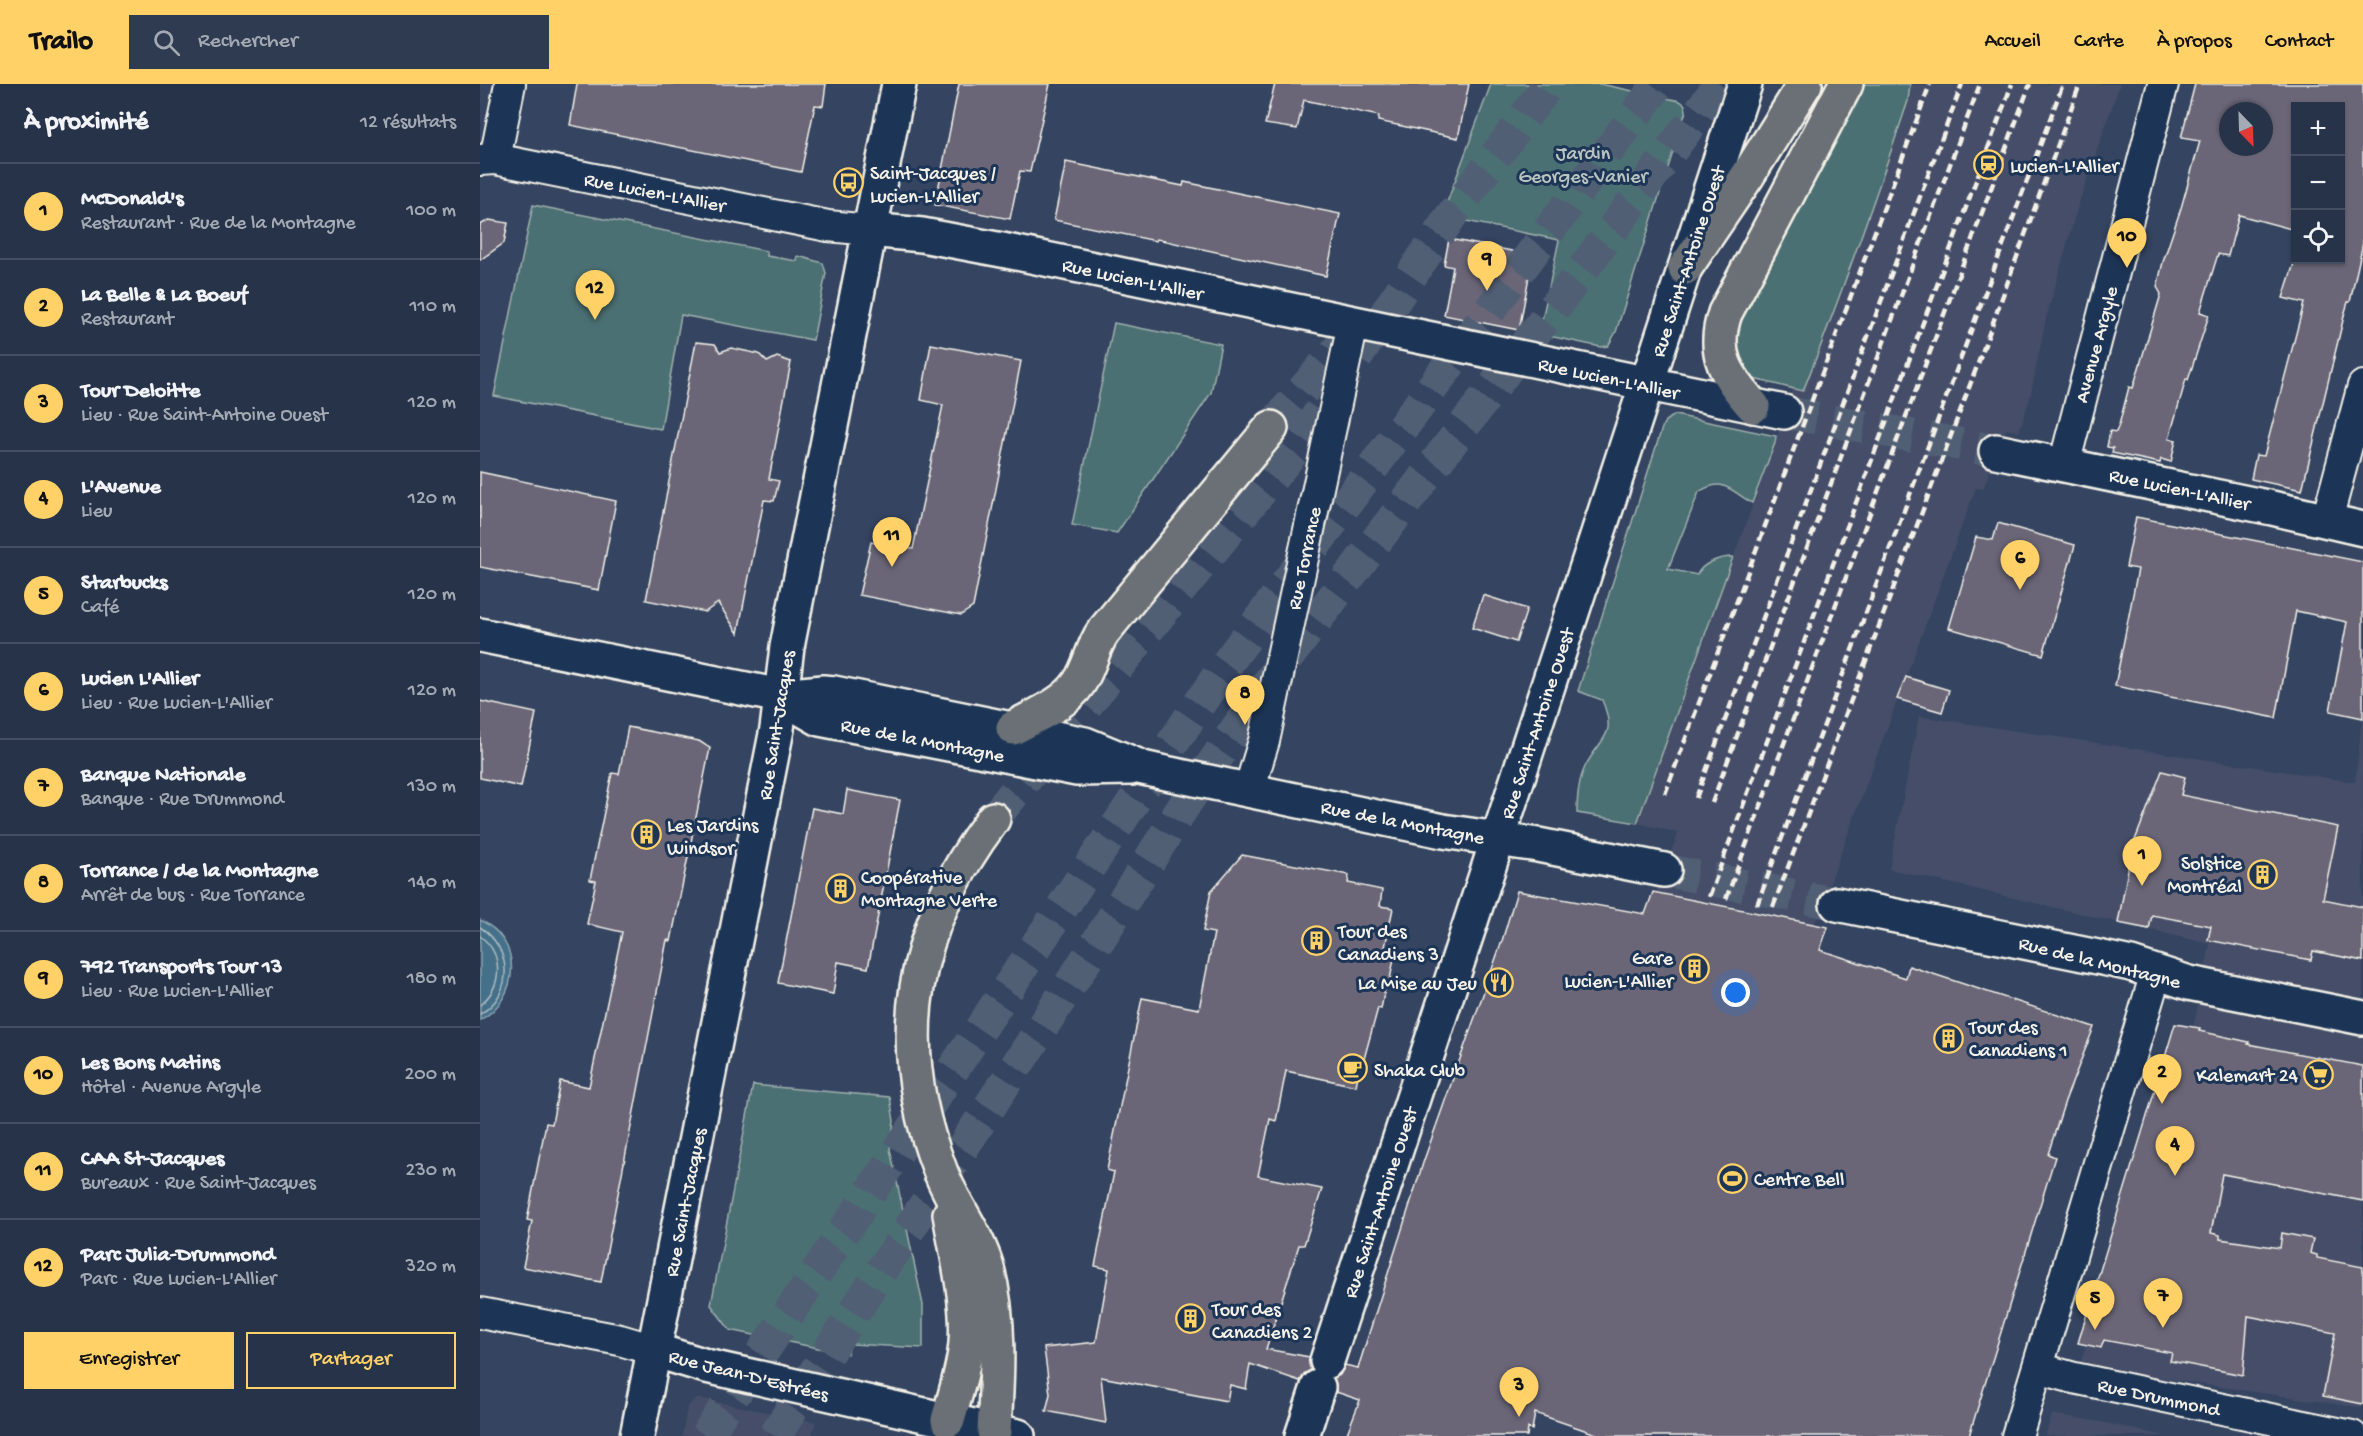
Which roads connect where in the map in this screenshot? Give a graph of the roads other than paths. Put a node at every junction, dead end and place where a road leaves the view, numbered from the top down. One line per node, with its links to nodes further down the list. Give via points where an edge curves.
1 (510, 84): 7 (street)
2 (899, 84): 8 (street, Rue Saint-Jacques)
3 (1745, 84): 9 (street, Rue Saint-Antoine Ouest)
4 (1805, 84): 9 (highway)
5 (1846, 84): 13 (highway, via 1720,325 1719,347 1725,369 1737,388)
6 (2163, 84): 16 (street, Avenue Argyle)
7 (488, 159): 8 (street, Rue Lucien-L'Allier, via 828,226)
8 (870, 230): 10 (street, Rue Lucien-L'Allier, via 1002,250); 20 (street, Rue Saint-Jacques)
9 (1685, 268): 11 (street, Rue Saint-Antoine Ouest)
10 (1353, 324): 11 (street, Rue Lucien-L'Allier); 23 (street, Rue Torrance, via 1264,741)
11 (1646, 384): 13 (street, Rue Lucien-L'Allier); 25 (street, Rue Saint-Antoine Ouest)
12 (2363, 386): 17 (street)
13 (1768, 409)
14 (1271, 428): 21 (highway, via 1103,632 1076,687)
15 (1996, 451): 16 (street, Rue Lucien-L'Allier)
16 (2064, 465): 17 (street, Rue Lucien-L'Allier)
17 (2327, 520): 18 (street, Rue Lucien-L'Allier)
18 (2363, 529)
19 (480, 635): 20 (street, Rue de la Montagne)
20 (780, 696): 21 (street, Rue de la Montagne, via 823,692); 22 (street, Rue de la Montagne, via 820,719 1077,769); 32 (street, Rue Saint-Jacques, via 777,729)
21 (1013, 728): 22 (street, Rue de la Montagne, via 1085,744)
22 (1143, 768): 23 (street, Rue de la Montagne)
23 (1249, 790): 25 (street, Rue de la Montagne, via 1443,831)
24 (993, 819): 30 (highway, via 963,861 942,903 927,945 914,1003 916,1084)
25 (1498, 838): 26 (street, Rue de la Montagne); 37 (street, Rue Saint-Antoine Ouest)
26 (1664, 870)
27 (1837, 904): 28 (street, Rue de la Montagne, via 2093,956)
28 (2156, 973): 29 (street, Rue de la Montagne); 33 (street)
29 (2363, 1018)
30 (945, 1183): 34 (highway, via 966,1330 964,1356); 35 (highway, via 983,1255 992,1292)
31 (480, 1313): 32 (street, Rue Jean-D'Estrées)
32 (654, 1350): 34 (street, Rue Jean-D'Estrées, via 706,1366); 36 (street, Rue Saint-Jacques)
33 (2038, 1368): 38 (street); 39 (street, Rue Drummond)
34 (948, 1420): 35 (street, Rue Jean-D'Estrées)
35 (1006, 1433)
36 (637, 1436)
37 (1302, 1436)
38 (2017, 1436)
39 (2352, 1436)

